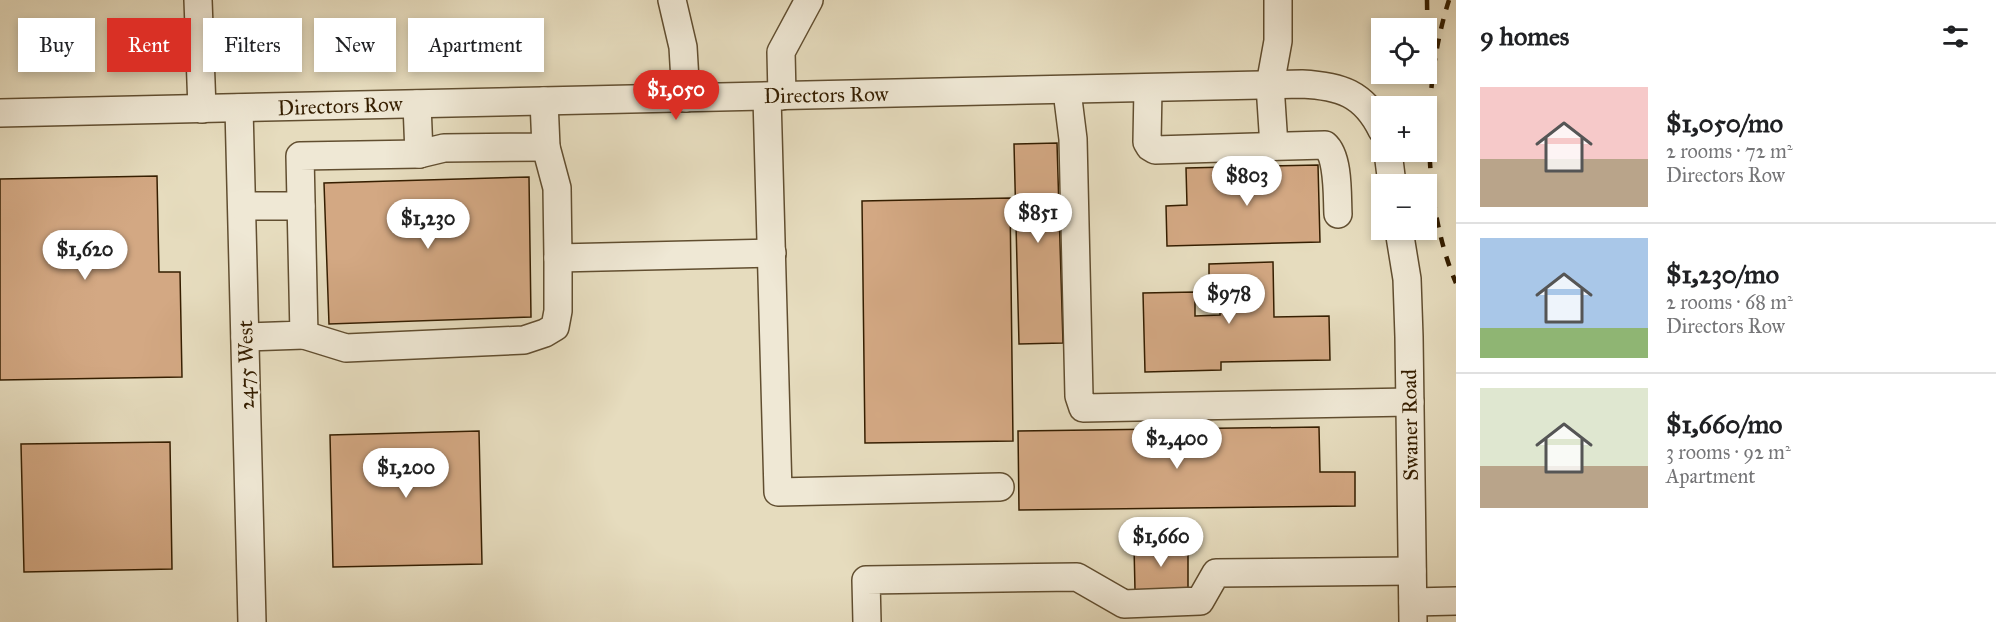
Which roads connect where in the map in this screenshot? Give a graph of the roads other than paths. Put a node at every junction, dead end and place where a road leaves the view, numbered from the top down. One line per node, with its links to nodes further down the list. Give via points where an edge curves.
1 (198, 0): 13 (street)
2 (672, 0): 9 (street, via 683,47)
3 (809, 0): 8 (street, via 781,52)
4 (1278, 0): 5 (street, via 1278,42)
5 (1270, 85): 6 (street, Directors Row); 14 (street, Directors Row, via 1341,89); 16 (street)
6 (1148, 88): 7 (street, Directors Row); 16 (street, via 1147,142 1155,150)
7 (1067, 91): 8 (street, Directors Row); 27 (street, via 1073,139 1079,396 1083,408)
8 (775, 96): 9 (street, Directors Row); 23 (street)
9 (686, 98): 10 (street, Directors Row)
10 (544, 101): 11 (street, Directors Row); 17 (street)
11 (417, 104): 12 (street, Directors Row); 18 (street)
12 (239, 108): 13 (street, Directors Row); 19 (street, 2475 West)
13 (202, 109): 15 (street, Directors Row)
14 (1371, 112)
15 (0, 113)
16 (1274, 146): 21 (street, via 1319,144 1329,148 1334,159)
17 (546, 147): 18 (street, via 444,148); 24 (street, via 557,188)
18 (419, 154): 20 (street, via 300,156)
19 (242, 206): 20 (street); 26 (street, 2475 West)
20 (301, 206): 25 (street)
21 (1338, 214)
22 (1401, 240): 27 (street, Swaner Road, via 1407,279)
23 (772, 254): 24 (street); 28 (street, via 778,492)
24 (558, 258): 25 (street, via 555,327 524,340 346,348)
25 (304, 335): 26 (street)
26 (245, 337): 32 (street, 2475 West)
27 (1410, 402): 29 (street, Swaner Road)
28 (1000, 487)
29 (1412, 571): 31 (street, Swaner Road); 33 (street, via 1216,573 1200,601 1124,604 1077,577 866,580)
30 (1456, 602): 31 (street)
31 (1413, 612)
32 (252, 622)
33 (867, 622)

